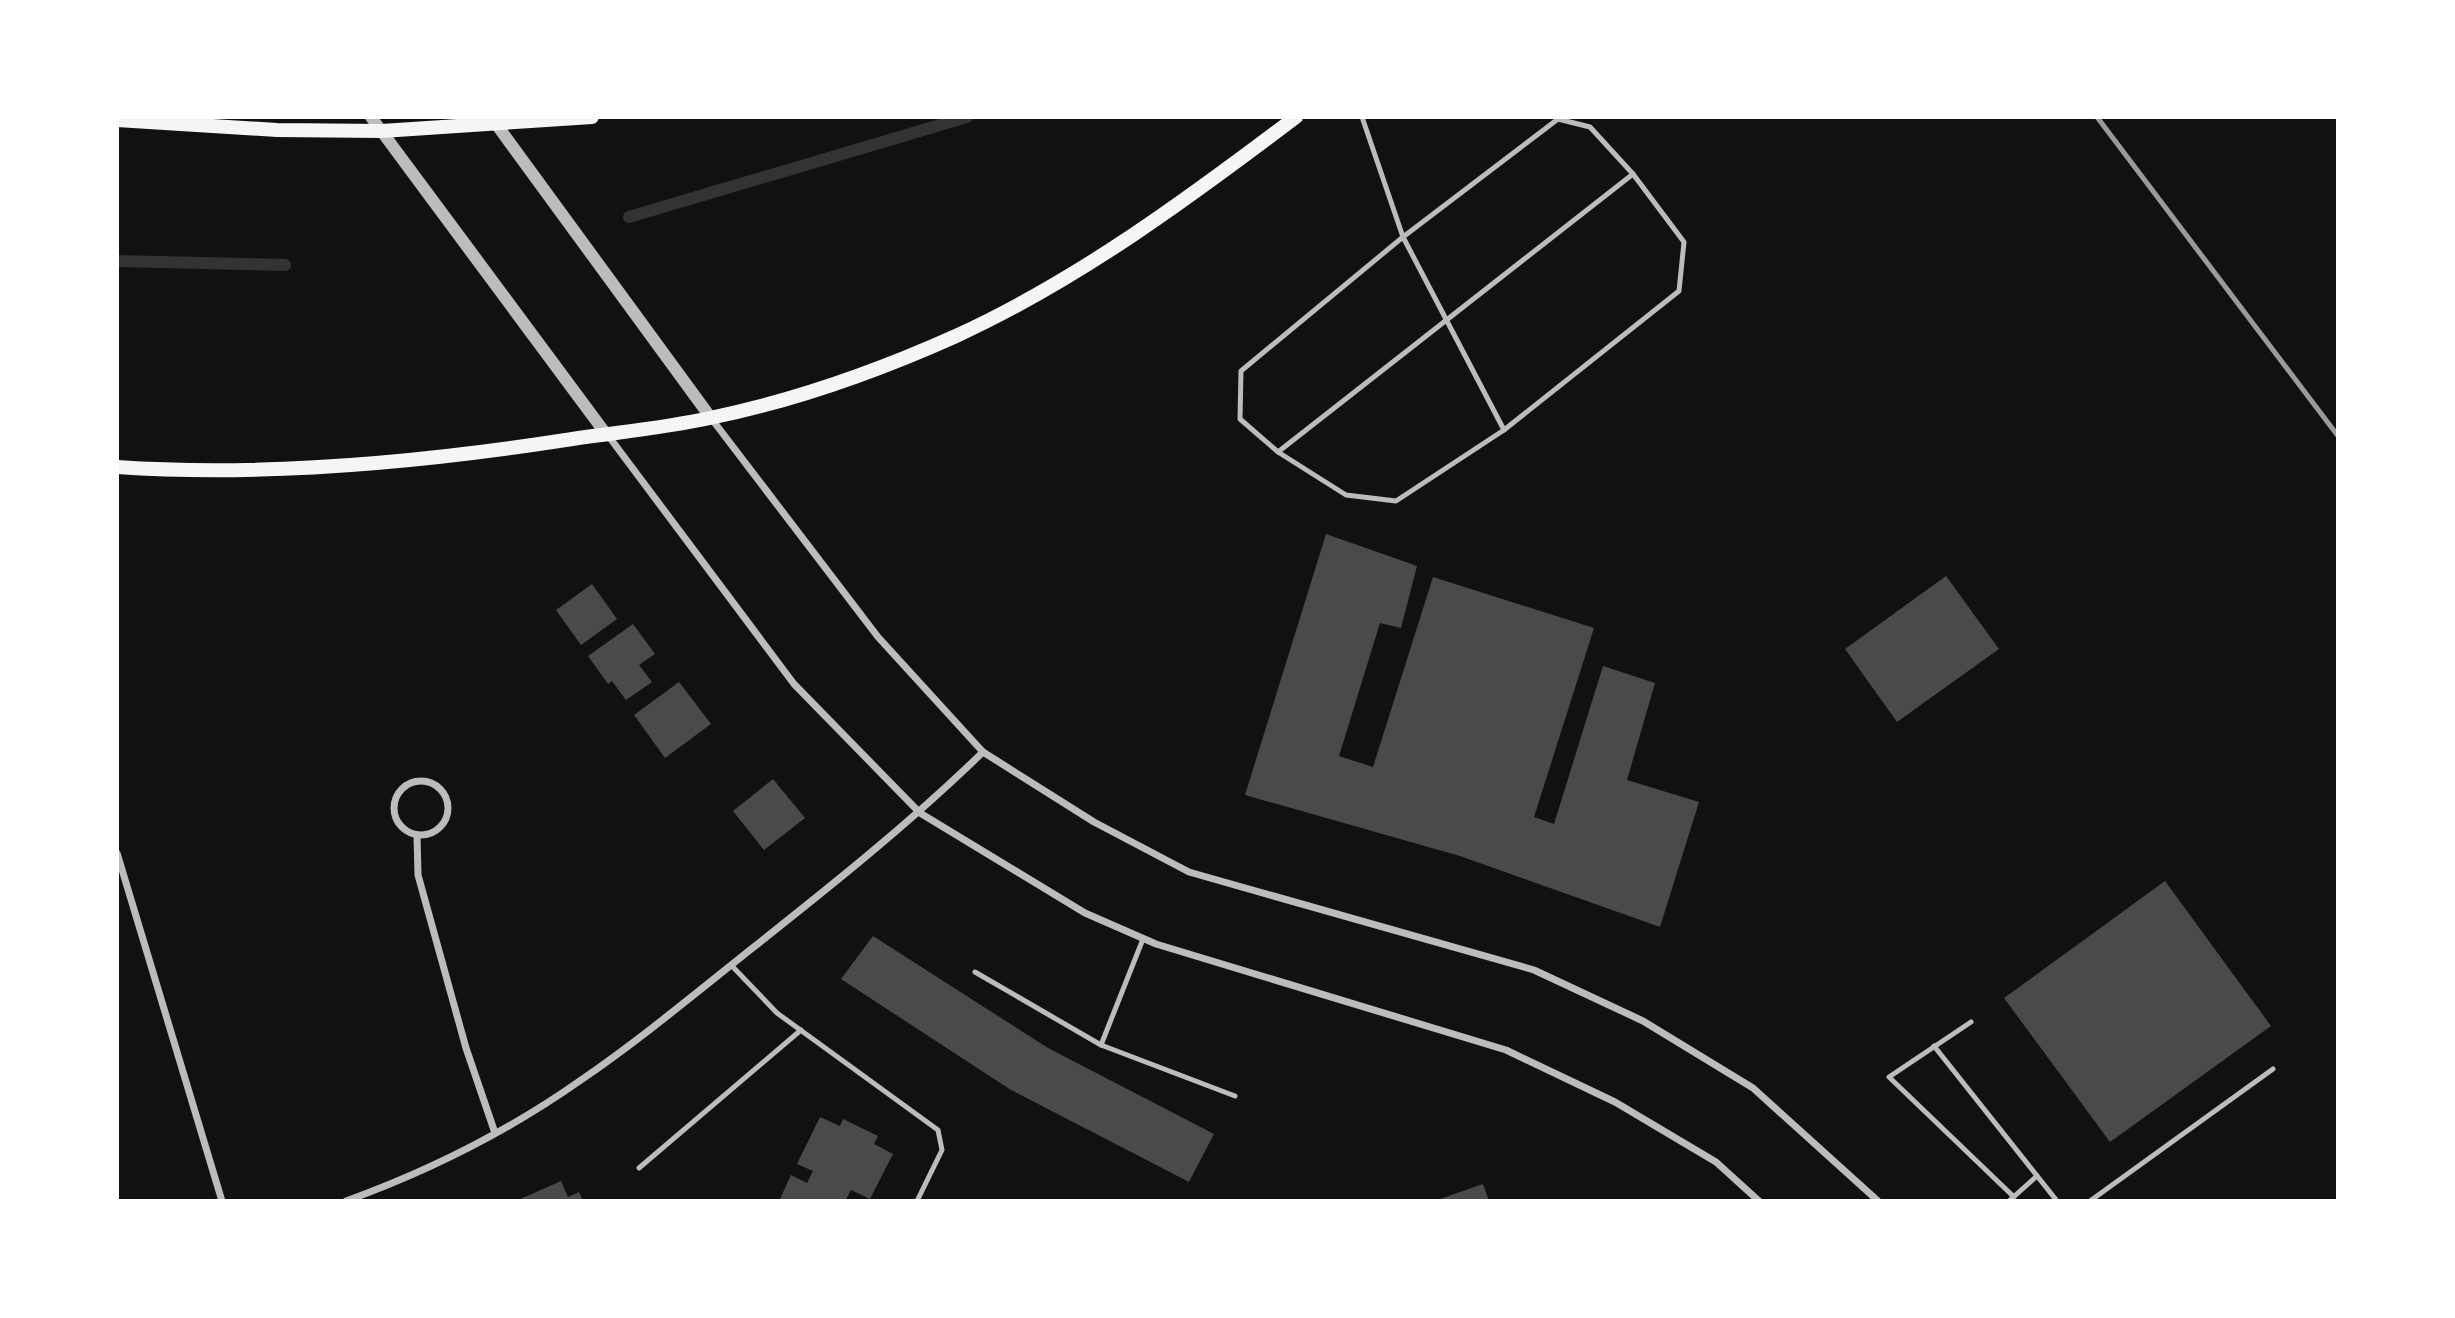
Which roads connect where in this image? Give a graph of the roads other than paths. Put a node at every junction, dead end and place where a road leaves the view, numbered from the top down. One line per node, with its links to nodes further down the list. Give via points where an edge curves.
1 (371, 117): 7 (street)
2 (592, 117): 6 (main road)
3 (1296, 117): 11 (main road, via 1154,220 1039,293 967,330 815,390)
4 (1362, 117): 9 (lane)
5 (126, 120): 7 (main road, via 277,130)
6 (493, 120): 7 (main road); 11 (street)
7 (382, 131): 13 (street)
8 (1633, 174): 9 (lane, via 1590,127 1559,119); 10 (lane); 12 (lane, via 1684,242 1679,291)
9 (1403, 237): 10 (lane); 14 (lane, via 1241,371 1240,419)
10 (1447, 319): 12 (lane); 14 (lane)
11 (711, 418): 13 (main road); 16 (street, via 878,637)
12 (1504, 430): 14 (lane, via 1396,501 1346,495)
13 (606, 434): 15 (main road, via 480,453 266,469); 17 (street, via 794,684)
14 (1278, 452)
15 (117, 467)
16 (982, 752): 17 (street); 37 (street, via 1094,822 1189,872 1534,970 1643,1021 1753,1088)
17 (920, 813): 20 (street, via 1085,913); 21 (street)
18 (417, 835): 18 (street, via 439,829 449,809 440,788 430,782 408,784 394,802 398,824); 29 (street, via 418,875)
19 (117, 853): 33 (street)
20 (1143, 939): 25 (lane); 36 (street, via 1506,1050 1615,1102 1704,1156)
21 (731, 965): 24 (lane, via 777,1013); 29 (street, via 580,1082)
22 (975, 972): 25 (lane)
23 (1971, 1022): 26 (lane)
24 (801, 1030): 30 (lane); 35 (lane, via 938,1130 942,1150)
25 (1101, 1045): 28 (lane)
26 (1934, 1046): 31 (lane); 32 (lane, via 1889,1077)
27 (2273, 1069): 39 (lane)
28 (1235, 1096)
29 (495, 1133): 34 (street)
30 (639, 1168)
31 (2038, 1176): 32 (lane); 38 (lane)
32 (2012, 1199)
33 (222, 1201)
34 (346, 1201)
35 (917, 1201)
36 (1759, 1201)
37 (1878, 1201)
38 (2057, 1201)
39 (2090, 1201)

